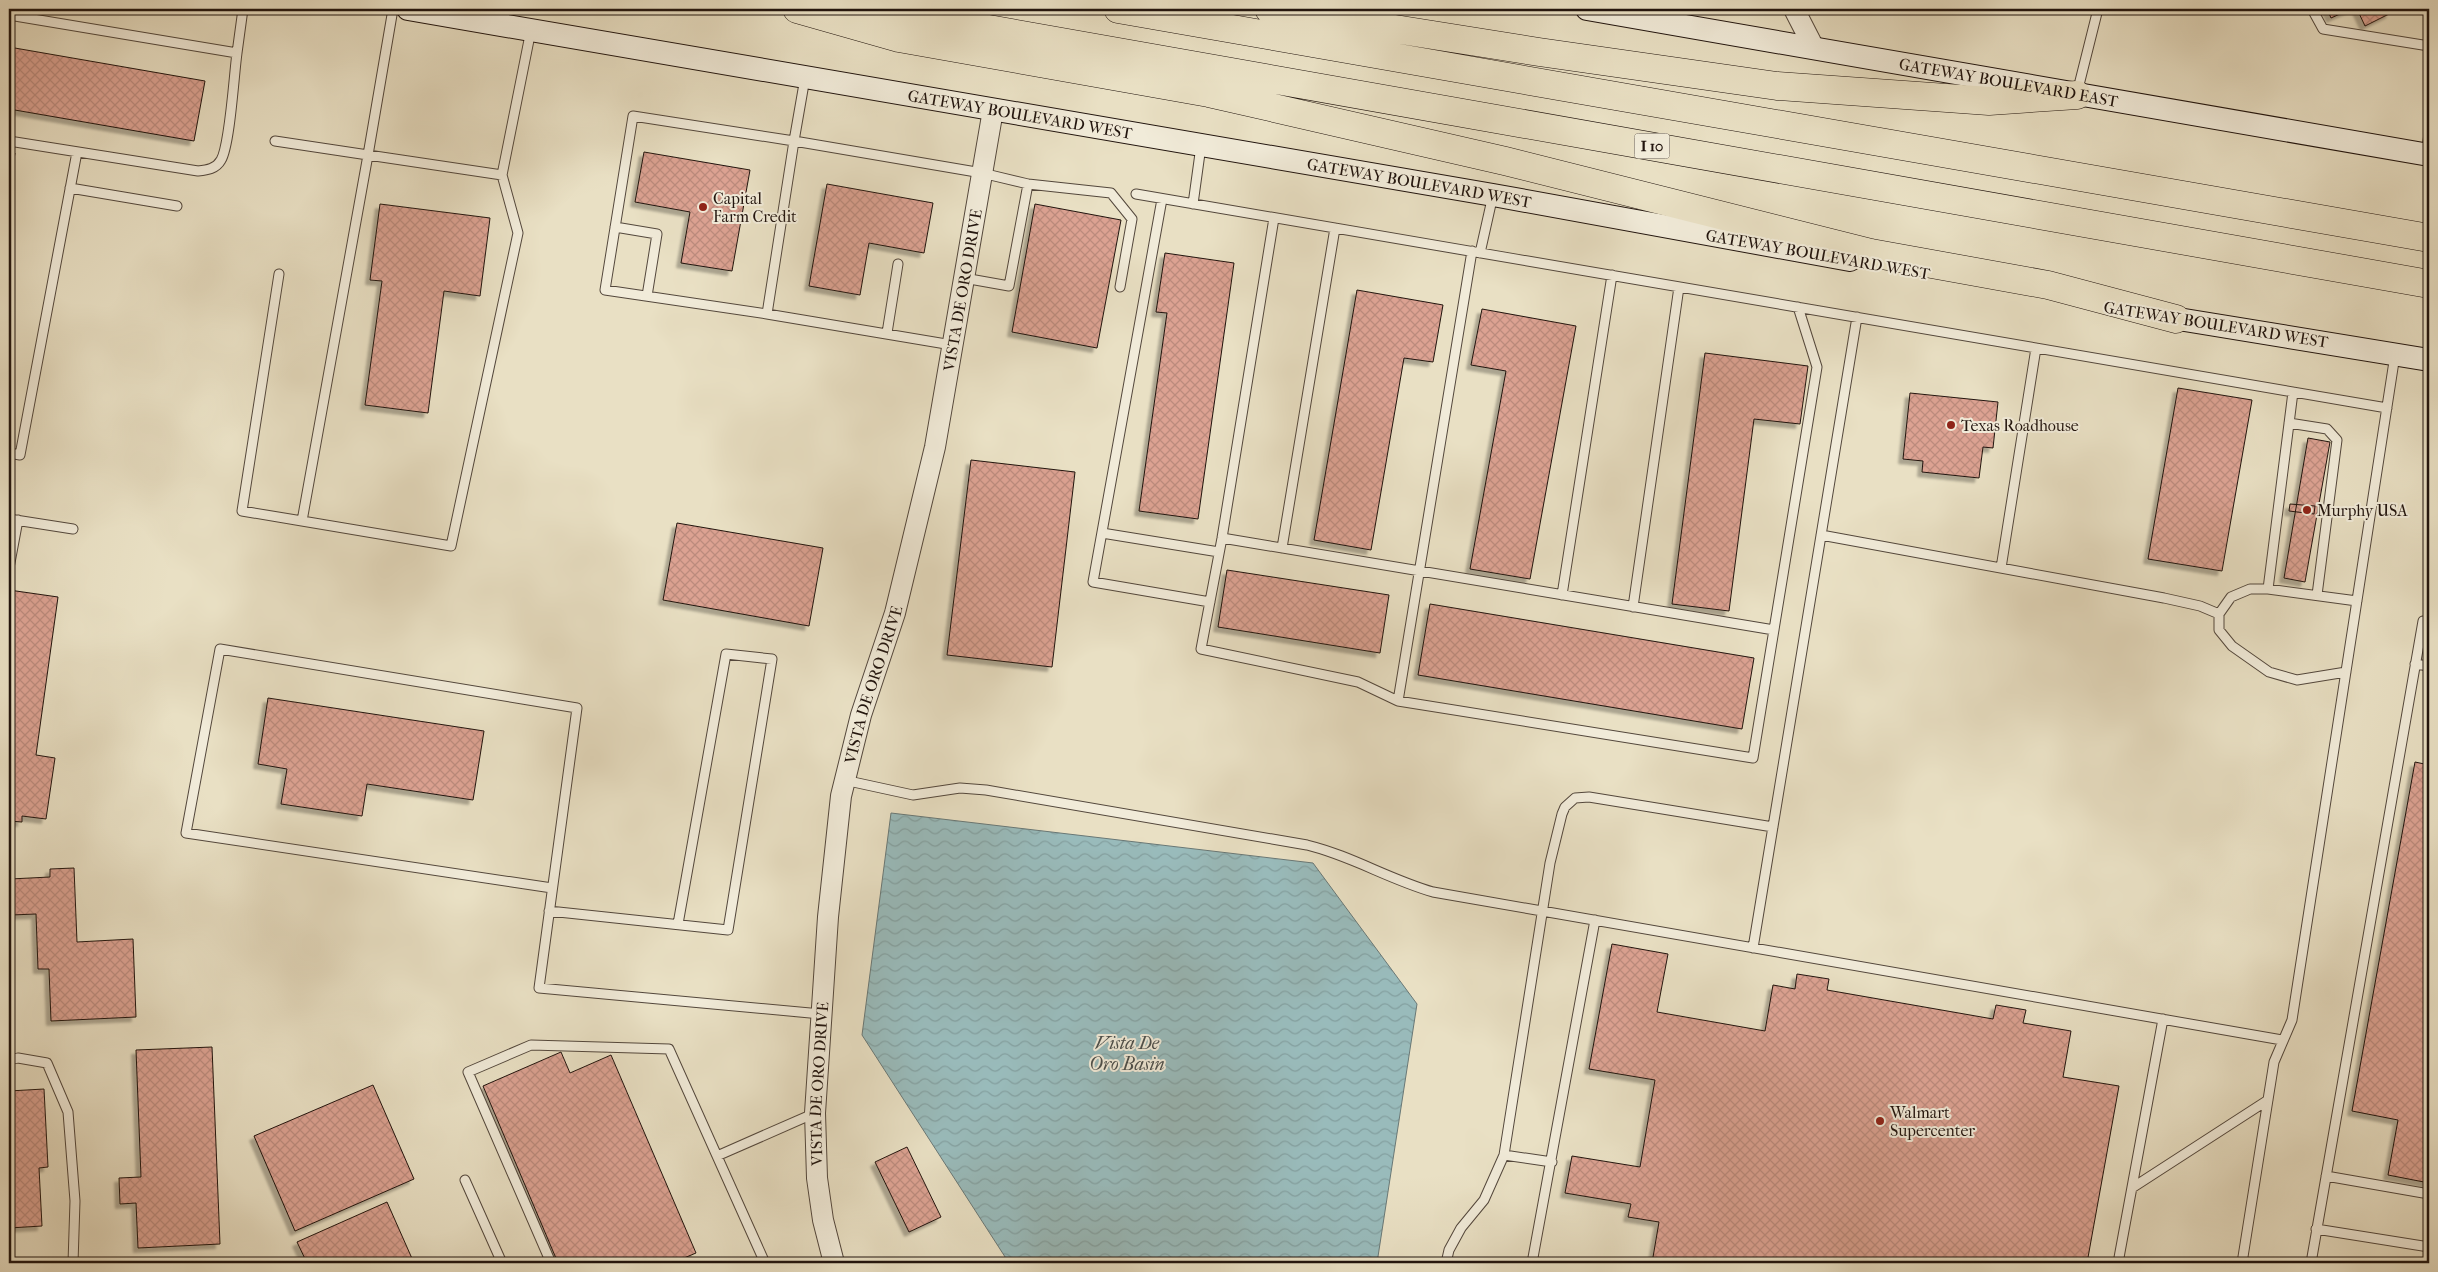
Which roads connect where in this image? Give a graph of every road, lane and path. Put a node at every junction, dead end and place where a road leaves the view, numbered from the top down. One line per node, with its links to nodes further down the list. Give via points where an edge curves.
1 (243, 9): 16 (lane)
2 (393, 9): 26 (lane)
3 (408, 9): 13 (main road, GATEWAY BOULEVARD WEST)
4 (797, 9): 52 (highway, via 899,38 1218,95 1505,161 1871,253 2048,285)
5 (875, 9): 45 (highway, I 10)
6 (1118, 9): 39 (highway)
7 (1269, 9): 18 (highway, via 1777,86 1989,101)
8 (1587, 9): 15 (main road, GATEWAY BOULEVARD EAST)
9 (1794, 9): 15 (street)
10 (2098, 9): 18 (lane)
11 (2312, 9): 14 (lane, via 2323,29)
12 (9, 15): 16 (lane)
13 (531, 30): 17 (main road, GATEWAY BOULEVARD WEST); 28 (lane)
14 (2429, 46)
15 (1814, 48): 18 (main road, GATEWAY BOULEVARD EAST)
16 (237, 53): 25 (lane, via 226,145 221,161 210,170 198,171)
17 (805, 78): 19 (main road, GATEWAY BOULEVARD WEST); 22 (lane)
18 (2077, 96): 24 (main road, GATEWAY BOULEVARD EAST)
19 (993, 110): 23 (main road, GATEWAY BOULEVARD WEST); 27 (street, VISTA DE ORO DRIVE)
20 (9, 141): 25 (lane)
21 (275, 141): 26 (lane)
22 (794, 141): 27 (lane); 37 (lane, via 633,116); 50 (lane)
23 (1201, 146): 32 (main road, GATEWAY BOULEVARD WEST); 34 (lane)
24 (2428, 148)
25 (77, 152): 30 (lane)
26 (368, 155): 28 (lane); 63 (lane)
27 (982, 173): 29 (lane); 44 (street, VISTA DE ORO DRIVE)
28 (502, 175): 63 (lane, via 518,233 451,546)
29 (1028, 184): 44 (lane, via 1009,286); 46 (lane, via 1111,193 1132,219)
30 (70, 188): 35 (lane); 61 (lane, via 20,455)
31 (1136, 194): 33 (lane)
32 (1493, 195): 40 (lane); 52 (main road, GATEWAY BOULEVARD WEST)
33 (1162, 199): 34 (lane); 65 (lane)
34 (1193, 204): 36 (lane)
35 (177, 206)
36 (1274, 218): 38 (lane); 67 (lane)
37 (615, 227): 48 (lane, via 657,234); 48 (lane, via 605,290)
38 (1335, 228): 40 (lane); 68 (lane)
39 (2429, 238)
40 (1476, 252): 43 (lane); 72 (lane)
41 (898, 264): 53 (lane)
42 (279, 274): 63 (lane, via 242,511)
43 (1612, 275): 47 (lane); 74 (lane)
44 (964, 278): 54 (street, VISTA DE ORO DRIVE)
45 (2429, 284)
46 (1120, 287)
47 (1679, 287): 49 (lane); 78 (lane)
48 (647, 296): 50 (lane)
49 (1798, 307): 51 (lane); 81 (lane, via 1818,367)
50 (767, 314): 53 (lane)
51 (1857, 318): 55 (lane); 66 (lane)
52 (2176, 319): 56 (main road, GATEWAY BOULEVARD WEST)
53 (887, 333): 54 (lane)
54 (953, 345): 86 (street, VISTA DE ORO DRIVE, via 935,447 897,604)
55 (2036, 348): 58 (lane); 71 (lane)
56 (2396, 354): 57 (main road, GATEWAY BOULEVARD WEST); 59 (lane)
57 (2429, 360)
58 (2293, 392): 59 (lane); 60 (lane)
59 (2387, 408): 76 (lane)
60 (2289, 423): 73 (lane); 75 (lane, via 2326,429 2337,440)
61 (9, 454)
62 (13, 519): 64 (lane); 70 (lane)
63 (302, 521)
64 (73, 529)
65 (1102, 533): 69 (lane); 77 (lane, via 1093,582)
66 (1821, 534): 71 (lane); 87 (lane)
67 (1222, 538): 68 (lane); 69 (lane)
68 (1282, 548): 72 (lane)
69 (1219, 552): 77 (lane)
70 (9, 568)
71 (2001, 568): 79 (lane, via 2200,606)
72 (1421, 571): 74 (lane); 85 (lane)
73 (2268, 589): 75 (lane); 79 (lane, via 2250,589 2231,597)
74 (1562, 594): 78 (lane)
75 (2317, 596): 76 (lane)
76 (2357, 601): 84 (lane)
77 (1210, 602): 85 (lane, via 1201,648 1358,682)
78 (1633, 607): 81 (lane)
79 (2220, 614): 84 (lane, via 2219,630 2232,646 2269,672 2297,680)
80 (2429, 622): 82 (lane, via 2423,621)
81 (1774, 630): 85 (lane, via 1753,758)
82 (2415, 664): 83 (lane); 103 (lane)
83 (2429, 666)
84 (2346, 672): 96 (lane, via 2292,1020)
85 (1398, 701)
86 (844, 780): 89 (lane, via 913,794 960,788 986,790 1307,845 1335,852 1385,876 1433,892); 94 (street, VISTA DE ORO DRIVE, via 834,847)
87 (1773, 827): 89 (lane, via 1615,800 1575,798 1562,814); 93 (lane)
88 (552, 888): 88 (lane, via 577,708 220,649 186,833); 90 (lane)
89 (1543, 910): 91 (lane); 100 (lane)
90 (549, 912): 92 (lane); 94 (lane, via 538,988)
91 (1594, 920): 93 (lane); 102 (lane)
92 (678, 924): 92 (lane, via 728,930 772,659 726,654)
93 (1753, 948): 95 (lane)
94 (821, 1014): 99 (street, VISTA DE ORO DRIVE)
95 (2163, 1019): 96 (lane); 105 (lane)
96 (2282, 1040): 98 (lane, via 2274,1062)
97 (9, 1060): 109 (lane, via 18,1058 47,1063 68,1112 75,1201)
98 (2268, 1100): 105 (lane); 117 (lane)
99 (815, 1113): 101 (lane); 113 (street, VISTA DE ORO DRIVE, via 817,1178)
100 (1504, 1155): 102 (lane); 114 (lane, via 1484,1200 1457,1235)
101 (717, 1156): 111 (lane, via 669,1049 531,1045 468,1072); 112 (lane)
102 (1552, 1162): 115 (lane)
103 (2326, 1176): 106 (lane); 107 (lane)
104 (465, 1180): 110 (lane)
105 (2132, 1188): 116 (lane)
106 (2429, 1194)
107 (2316, 1229): 108 (lane); 118 (lane)
108 (2429, 1248)
109 (73, 1263)
110 (502, 1263)
111 (551, 1263)
112 (765, 1263)
113 (834, 1263)
114 (1446, 1263)
115 (1532, 1263)
116 (2118, 1263)
117 (2242, 1263)
118 (2311, 1263)

